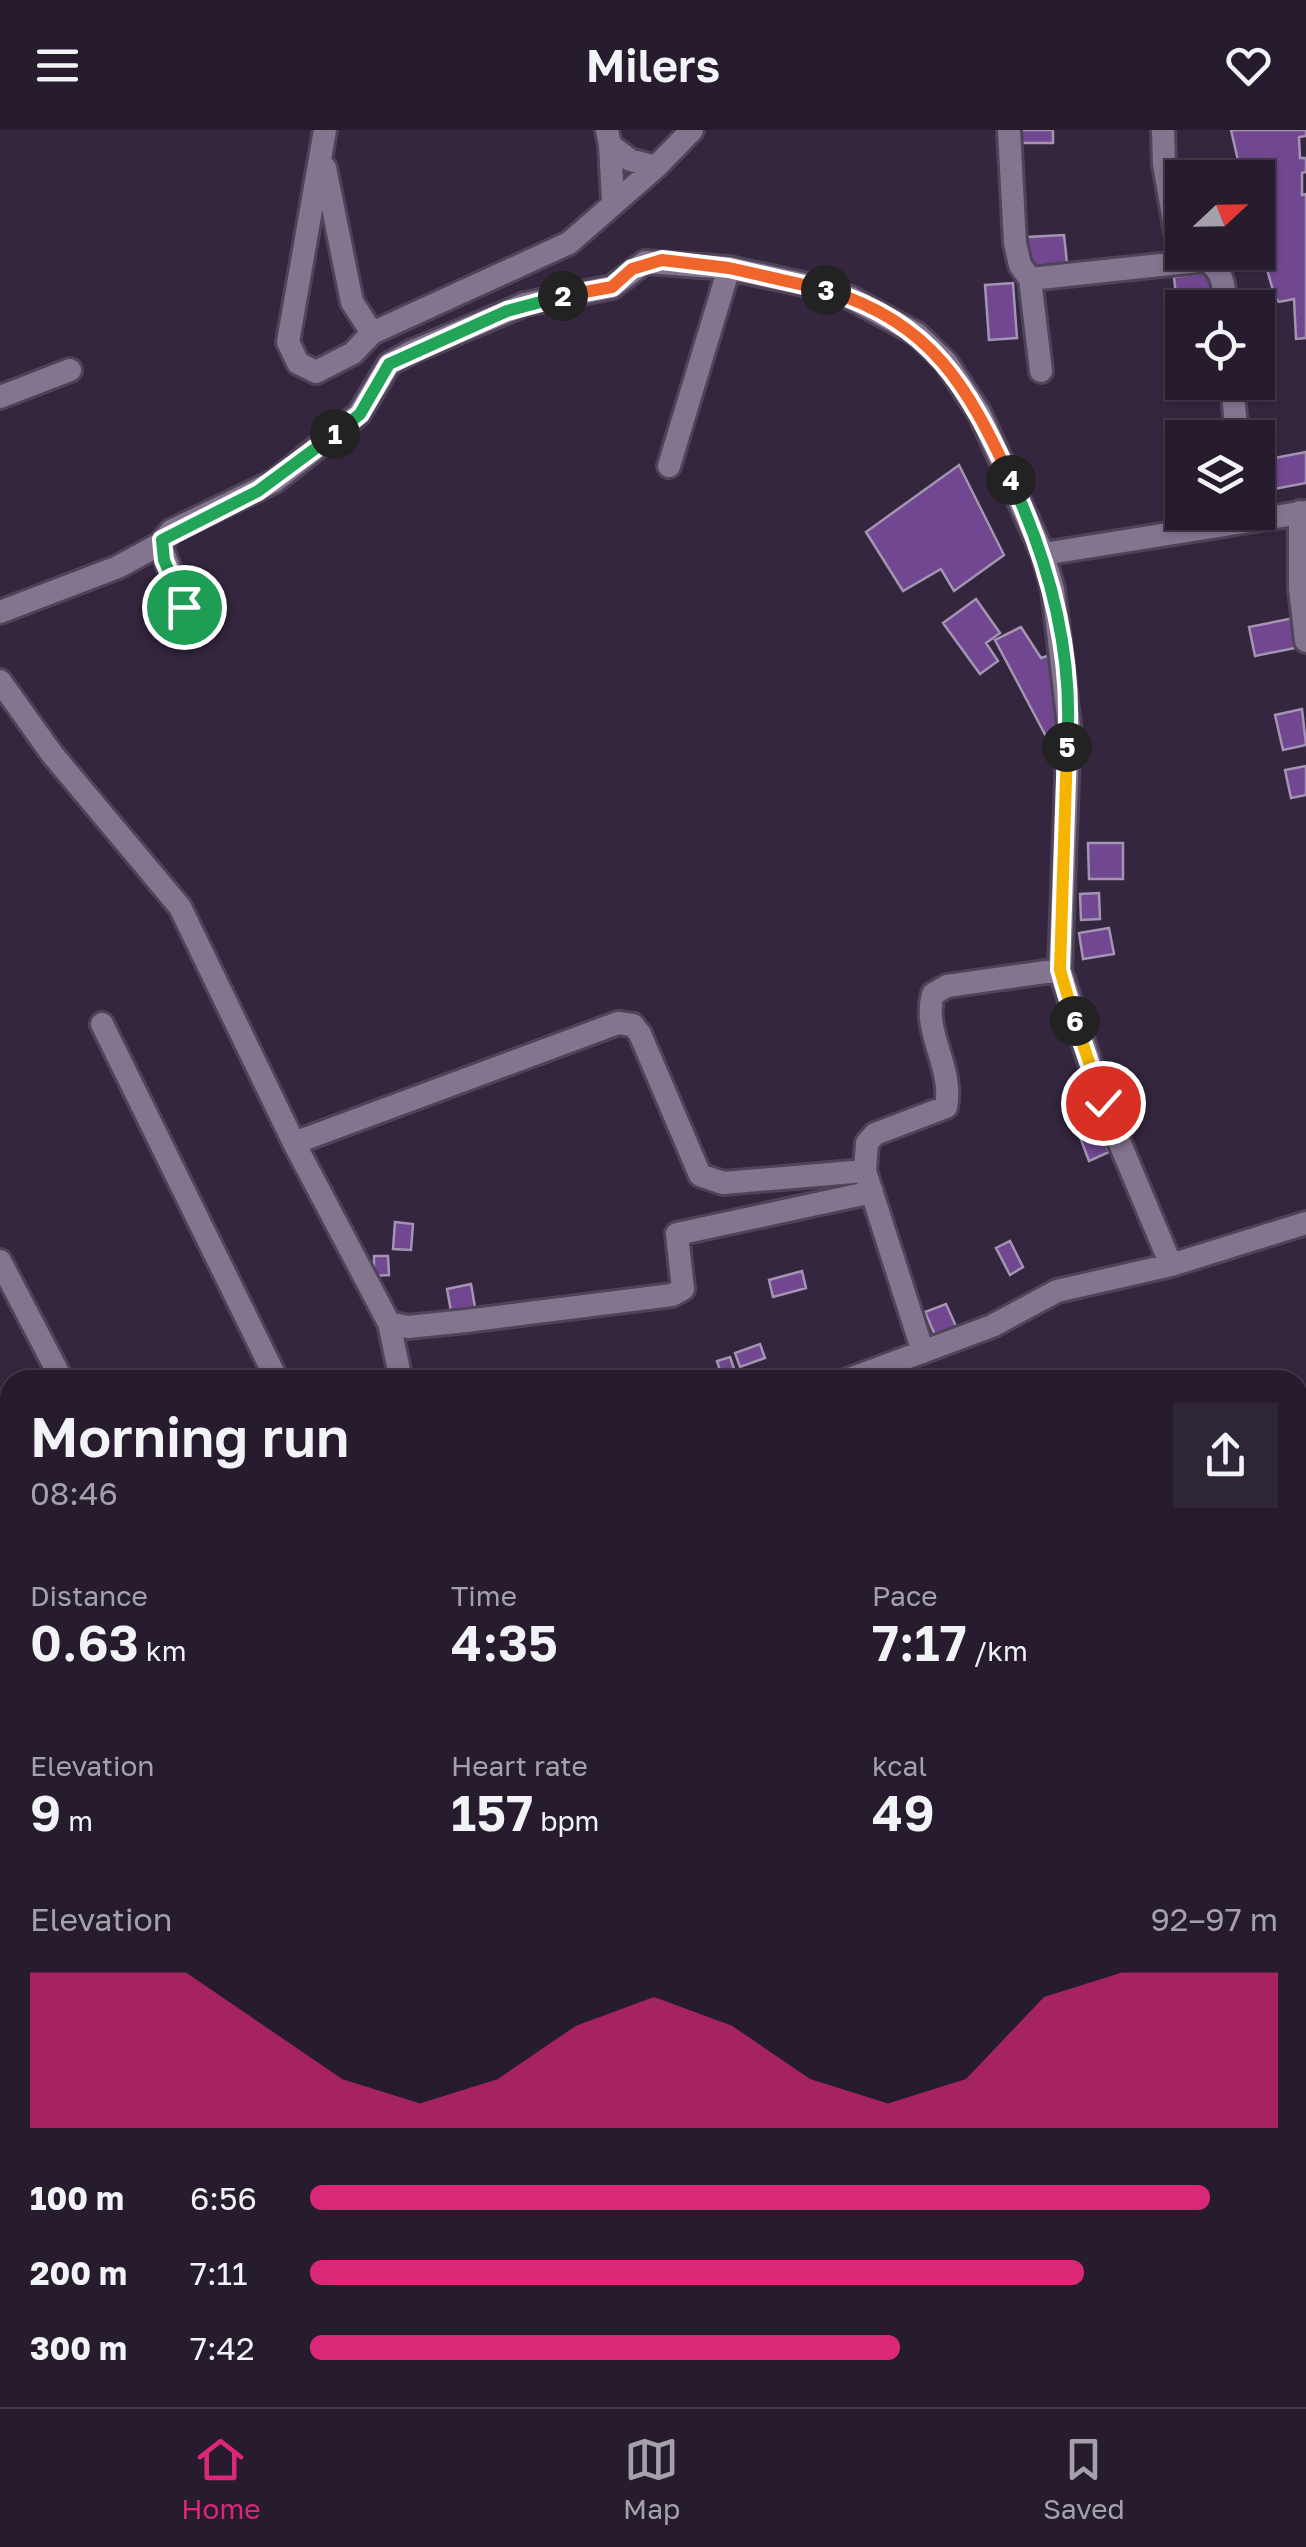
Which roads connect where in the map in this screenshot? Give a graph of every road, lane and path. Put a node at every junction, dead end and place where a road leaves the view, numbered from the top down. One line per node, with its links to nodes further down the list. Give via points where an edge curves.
1 (692, 130): 6 (street)
2 (1008, 130): 11 (street, via 1016,243)
3 (1163, 130): 7 (street)
4 (609, 137): 6 (street, via 630,160); 8 (street)
5 (323, 140): 12 (street, via 346,281); 12 (street, via 288,342 298,363 316,372 353,353)
6 (656, 167): 8 (street)
7 (1165, 170)
8 (613, 201): 12 (street, via 569,243)
9 (1165, 263): 11 (street)
10 (729, 268): 16 (street); 20 (street, via 645,262 612,287 525,304 411,352 389,364 360,414 274,481 171,532); 21 (street, via 851,298 917,334 946,362 980,414)
11 (1030, 279): 14 (street)
12 (372, 333)
13 (70, 370): 15 (street)
14 (1041, 371)
15 (0, 397)
16 (668, 466)
17 (1303, 512): 18 (street); 24 (street)
18 (1275, 514)
19 (1170, 530): 21 (street)
20 (160, 544): 22 (street); 23 (street)
21 (1044, 554): 26 (street, via 1062,633 1069,726)
22 (184, 607)
23 (0, 612)
24 (1306, 641)
25 (0, 681): 28 (street, via 180,907)
26 (1060, 970): 29 (street, via 947,986 933,994 931,1026 948,1078 946,1108 875,1134 867,1143); 32 (street, via 1103,1103)
27 (102, 1024): 36 (street)
28 (294, 1143): 29 (street, via 618,1023 640,1034 700,1176 723,1183); 33 (street)
29 (868, 1182): 33 (street, via 677,1234 683,1289 672,1295 466,1322); 34 (street)
30 (1306, 1223): 32 (street)
31 (0, 1261): 35 (street)
32 (1171, 1265): 34 (street, via 1056,1291 992,1326)
33 (388, 1323): 37 (street)
34 (923, 1352): 38 (street)
35 (57, 1370)
36 (272, 1370)
37 (399, 1370)
38 (874, 1370)

